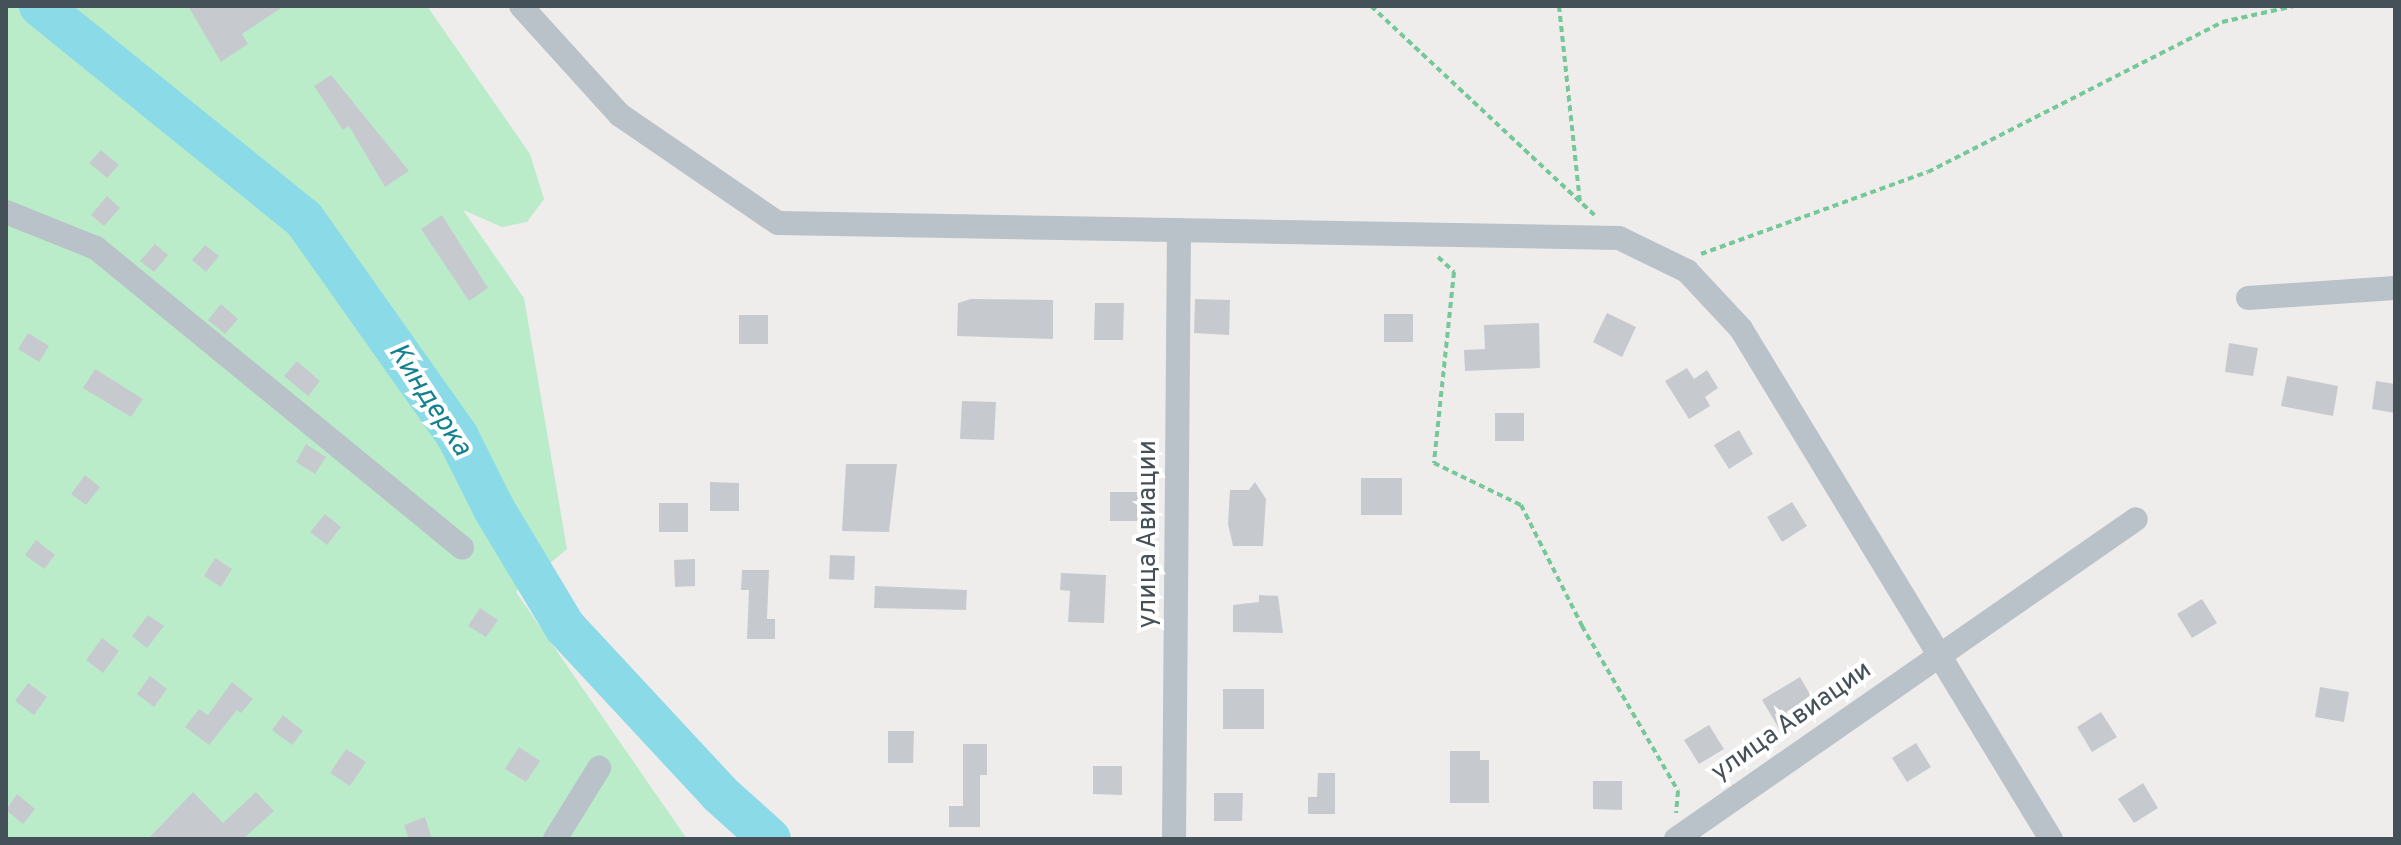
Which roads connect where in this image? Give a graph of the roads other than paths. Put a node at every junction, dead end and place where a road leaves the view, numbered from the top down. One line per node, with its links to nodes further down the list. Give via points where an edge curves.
1 (521, 6): 3 (street, via 620,115 778,223)
2 (6, 212): 7 (street, via 96,248)
3 (1179, 230): 8 (street, via 1619,238 1687,271 1741,329); 12 (street, улица Авиации)
4 (2395, 288): 5 (street)
5 (2248, 298)
6 (2136, 519): 8 (street, улица Авиации)
7 (462, 548)
8 (1941, 651): 10 (street, улица Авиации); 13 (street)
9 (599, 768): 11 (street)
10 (1676, 831)
11 (555, 839)
12 (1174, 839)
13 (2051, 839)

